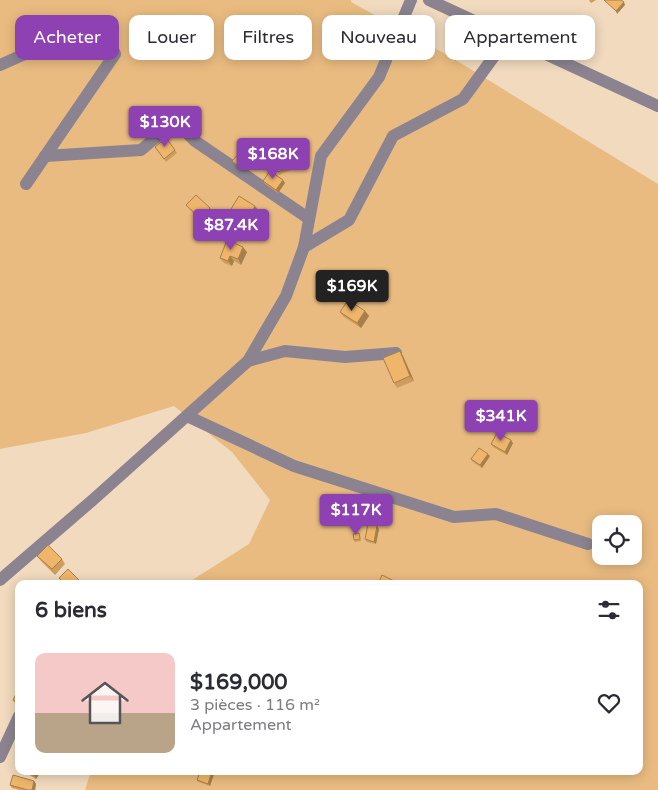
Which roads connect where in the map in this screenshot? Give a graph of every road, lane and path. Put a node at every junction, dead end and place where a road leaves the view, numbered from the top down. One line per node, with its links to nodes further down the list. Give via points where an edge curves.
1 (411, 0): 10 (street, via 379,77 321,156)
2 (429, 0): 3 (street)
3 (461, 15)
4 (491, 60): 11 (street, via 463,99 393,136 349,220)
5 (558, 60): 7 (street)
6 (0, 65): 8 (street, via 63,37 109,40 115,54)
7 (658, 106)
8 (45, 156): 9 (street); 10 (street, via 140,150 170,117 195,141)
9 (26, 184)
10 (308, 218): 11 (street)
11 (304, 247): 13 (street, via 286,296)
12 (396, 353): 13 (street, via 345,357 285,351)
13 (248, 361): 14 (street)
14 (187, 416): 15 (street, via 294,466 454,517 496,514); 16 (street)
15 (588, 544)
16 (0, 580)
17 (15, 725): 18 (street)
18 (0, 757)

